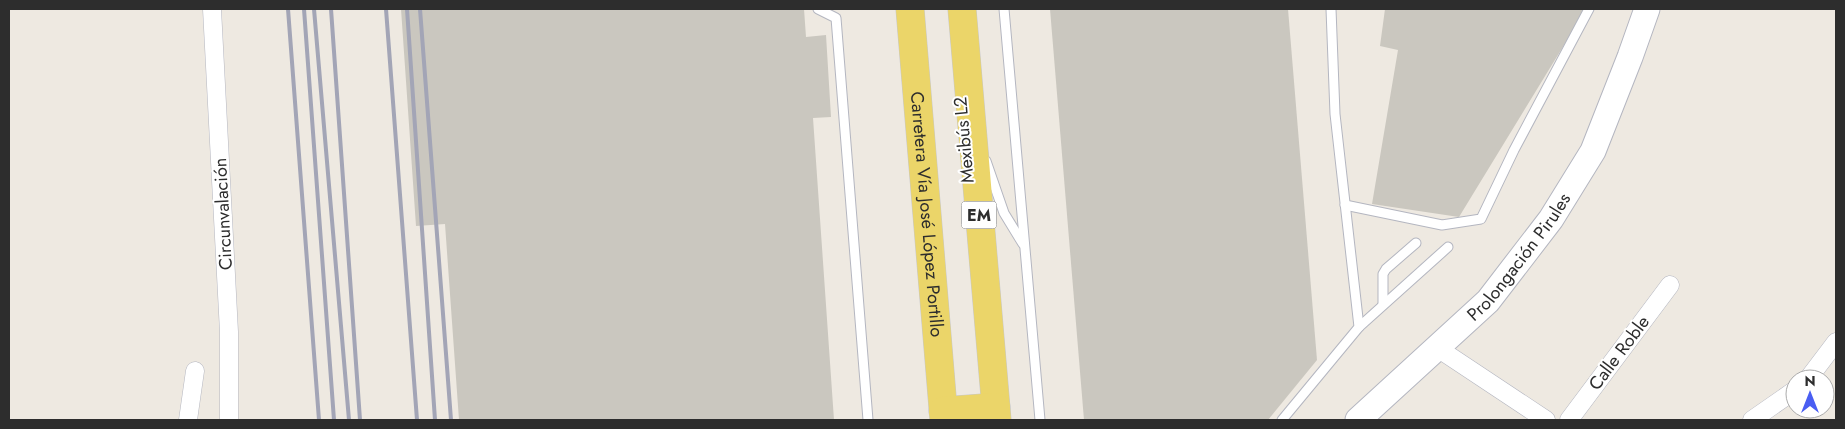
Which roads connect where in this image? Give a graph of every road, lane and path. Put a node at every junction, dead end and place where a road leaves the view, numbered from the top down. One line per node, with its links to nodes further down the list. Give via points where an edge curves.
1 (212, 9): 27 (street, Circunvalación, via 229,332)
2 (818, 9): 28 (lane, via 836,18)
3 (910, 9): 25 (main road, Carretera Vía José López Portillo)
4 (953, 9): 11 (lane, Mexibús L2)
5 (1004, 9): 14 (lane)
6 (1332, 9): 12 (lane, via 1335,114)
7 (1589, 9): 12 (lane, via 1481,219 1442,226)
8 (1647, 9): 20 (main road, Prolongación Pirules, via 1593,152 1551,219 1488,301)
9 (967, 13): 10 (main road, EM, via 965,44)
10 (972, 126): 14 (lane, via 1004,213); 24 (main road, EM)
11 (966, 174)
12 (1345, 205): 18 (lane)
13 (1416, 243): 17 (lane, via 1383,274)
14 (1024, 247): 29 (lane)
15 (1448, 247): 17 (lane)
16 (1670, 285): 33 (street, Calle Roble)
17 (1383, 304): 18 (lane)
18 (1359, 327): 30 (lane)
19 (1836, 342): 21 (street)
20 (1436, 347): 31 (main road, Prolongación Pirules); 32 (street)
21 (1816, 369)
22 (195, 370): 26 (street)
23 (1785, 397): 34 (street)
24 (990, 411): 25 (main road)
25 (950, 412)
26 (188, 420)
27 (229, 420)
28 (868, 420)
29 (1040, 420)
30 (1282, 420)
31 (1358, 420)
32 (1546, 420)
33 (1569, 420)
34 (1752, 420)

